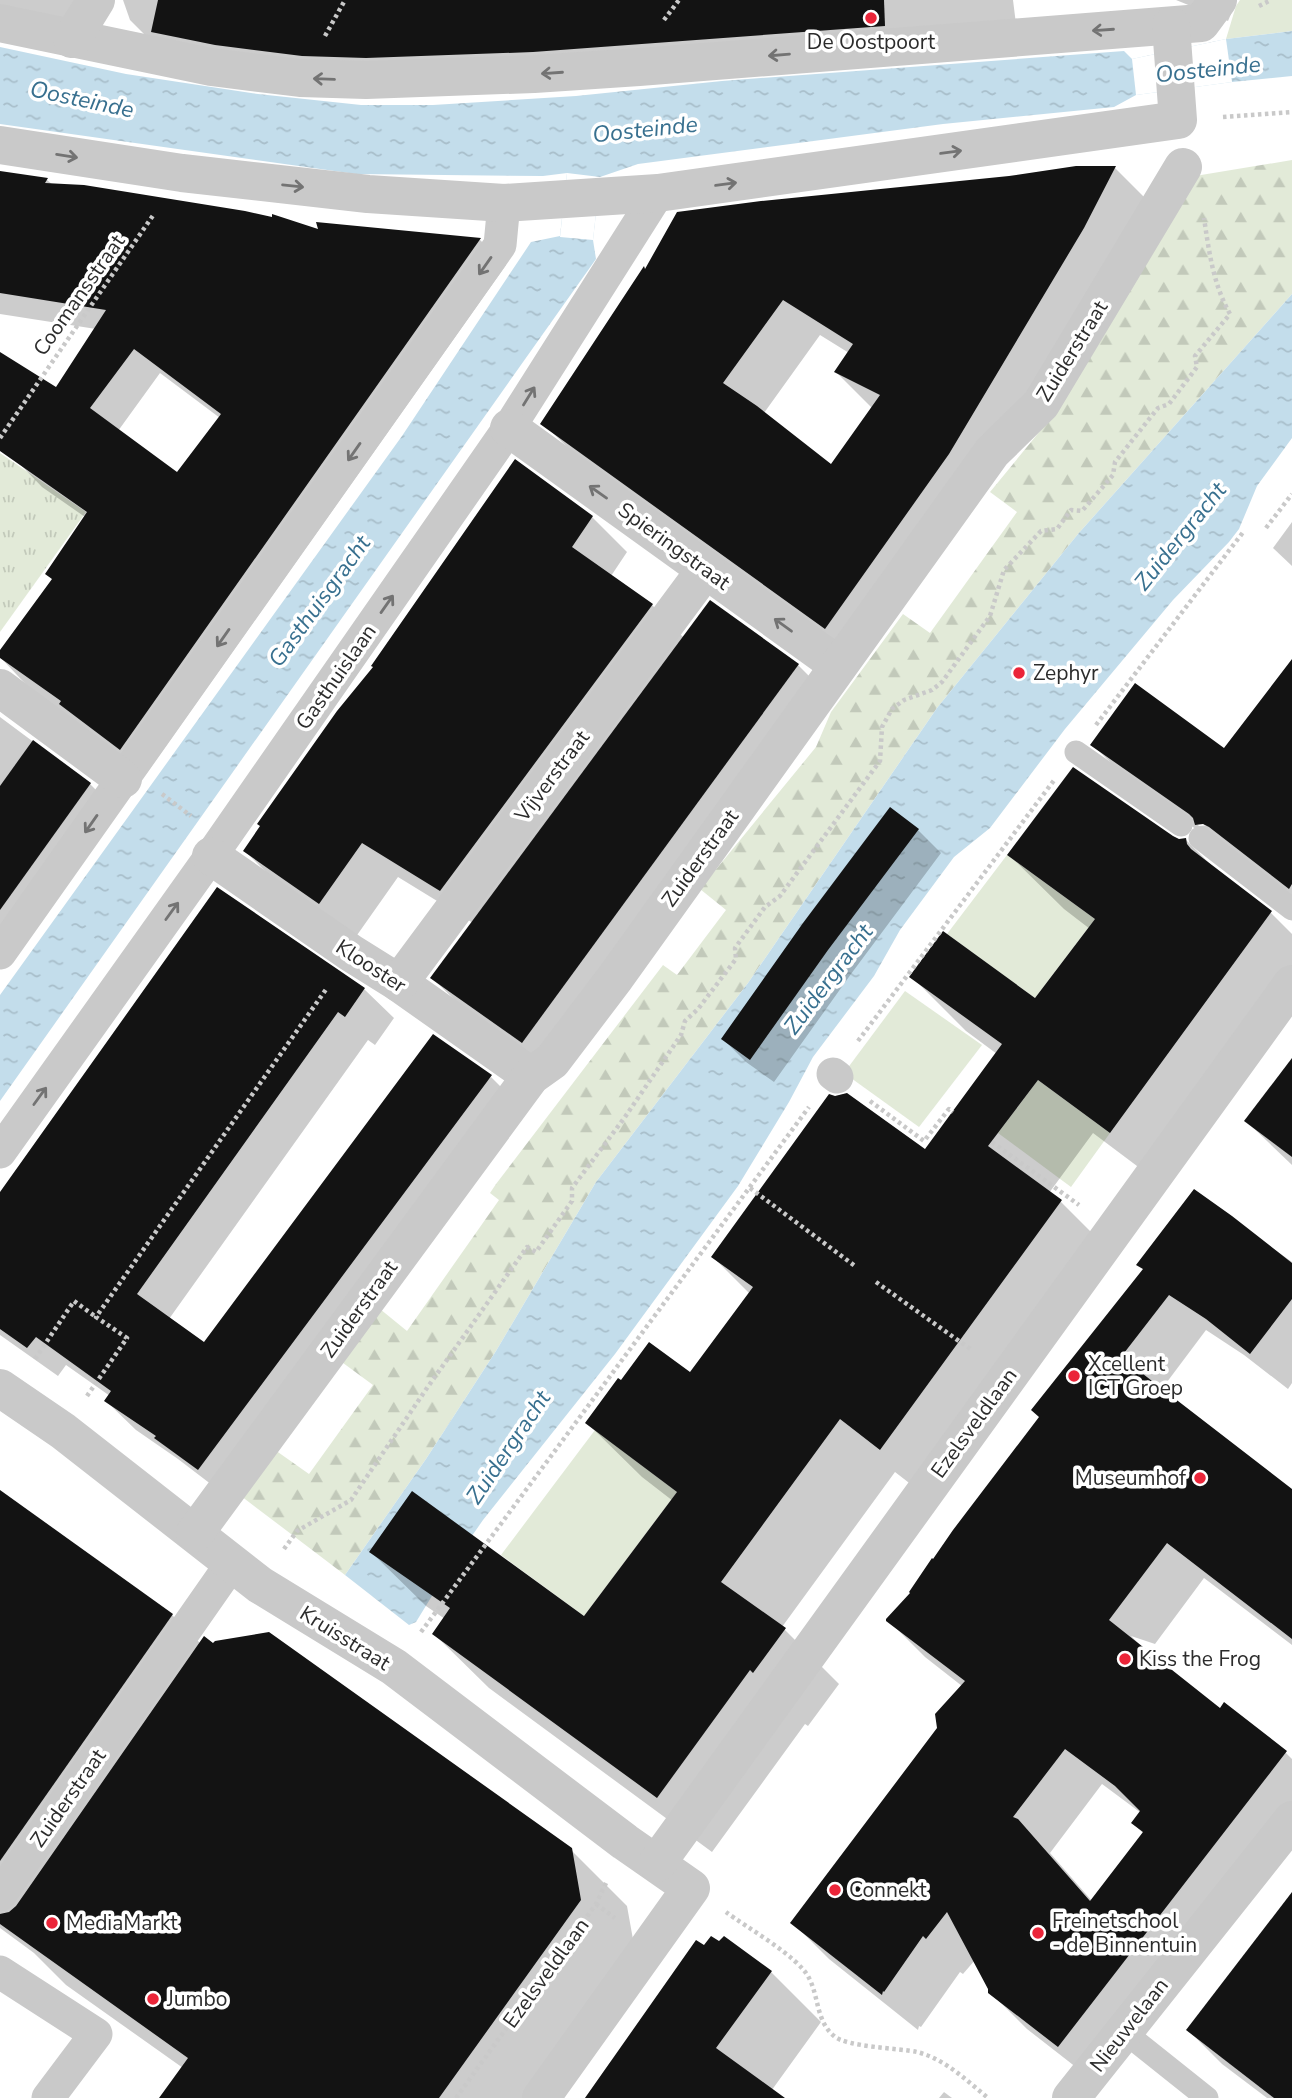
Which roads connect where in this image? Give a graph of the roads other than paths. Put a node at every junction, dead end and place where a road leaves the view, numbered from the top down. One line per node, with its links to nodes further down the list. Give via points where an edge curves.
1 (96, 0): 5 (street)
2 (1218, 0): 4 (street, via 1201,23)
3 (0, 23): 5 (street)
4 (1171, 32): 5 (street, one-way to 5, via 1000,37 639,67 366,80 300,78 211,67); 8 (street, one-way to 4, via 1177,109)
5 (72, 39)
6 (2, 149): 9 (street, one-way to 9, via 368,194)
7 (1183, 167): 12 (street, Zuiderstraat, via 1041,404 992,452)
8 (658, 193): 9 (street); 10 (street, Gasthuislaan, one-way to 8)
9 (504, 203): 15 (street, one-way to 15, via 500,245)
10 (509, 428): 11 (street, Spieringstraat, one-way to 10); 16 (street, Gasthuislaan, one-way to 10)
11 (706, 569): 12 (street, Spieringstraat, one-way to 11); 19 (street, Vijverstraat)
12 (838, 665): 21 (street, Zuiderstraat, via 615,978 552,1061)
13 (0, 688): 15 (street)
14 (1076, 752): 17 (lane)
15 (140, 785): 18 (street, one-way to 18)
16 (206, 839): 19 (street, Klooster, via 351,953); 22 (street, Gasthuislaan, one-way to 16)
17 (1292, 909)
18 (0, 953)
19 (399, 983): 21 (street, Klooster)
20 (1292, 984): 27 (street, Ezelsveldlaan)
21 (531, 1076): 24 (street, Zuiderstraat)
22 (0, 1152)
23 (6, 1391): 24 (street, Kruisstraat)
24 (195, 1533): 25 (street, Kruisstraat)
25 (246, 1574): 27 (street, Kruisstraat, via 394,1667); 28 (street, Zuiderstraat)
26 (1292, 1820): 30 (street, Nieuwelaan)
27 (657, 1863): 32 (street, Kruisstraat, via 691,1888)
28 (0, 1895)
29 (0, 1972): 31 (street, via 96,2034)
30 (1123, 2031): 33 (street, Nieuwelaan); 34 (lane)
31 (48, 2098)
32 (541, 2098)
33 (1071, 2098)
34 (1207, 2098)

